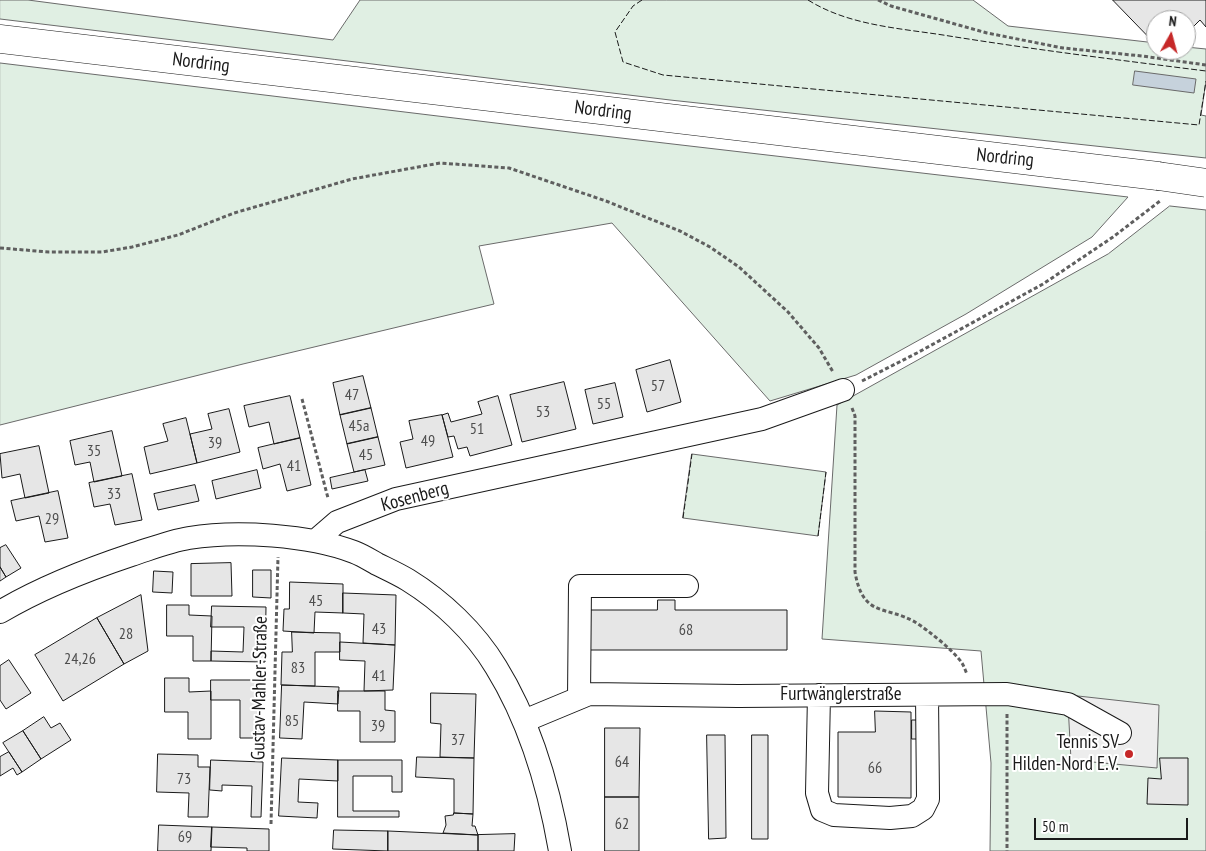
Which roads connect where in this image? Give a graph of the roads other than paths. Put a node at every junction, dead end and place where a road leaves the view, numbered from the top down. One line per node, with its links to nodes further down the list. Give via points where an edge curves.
1 (0, 39): 2 (main road, Nordring, bridge, via 1159,188)
2 (1206, 183)
3 (843, 390): 4 (street, Kosenberg, via 762,419 396,499 337,522)
4 (315, 541): 6 (street, via 226,534 188,538 55,582); 10 (street, via 354,552 408,579 437,601 465,626 491,659)
5 (687, 586): 9 (street, via 580,586)
6 (0, 612)
7 (819, 695): 8 (street, Furtwänglerstraße); 8 (street, via 817,794 822,810 834,815 890,818 912,816 923,809 928,799); 9 (street, Furtwänglerstraße, via 589,694)
8 (927, 695): 11 (street, Furtwänglerstraße, via 1007,694 1068,704)
9 (579, 698): 10 (street, Furtwänglerstraße)
10 (524, 720): 12 (street, via 547,788)
11 (1120, 732)
12 (560, 851)

